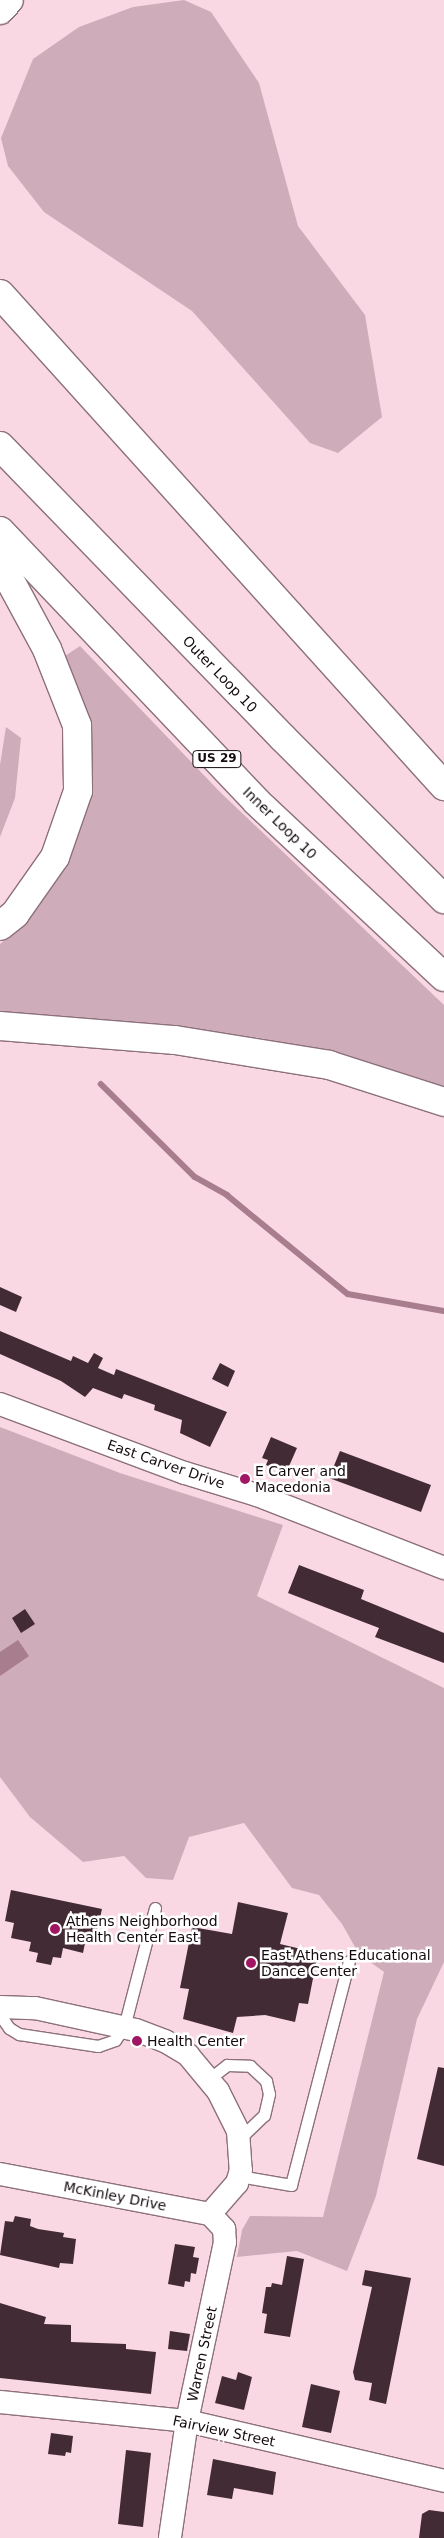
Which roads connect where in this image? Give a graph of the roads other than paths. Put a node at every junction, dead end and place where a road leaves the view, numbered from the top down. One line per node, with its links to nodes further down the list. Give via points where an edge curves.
1 (8, 0): 2 (main road)
2 (0, 10)
3 (0, 294): 7 (main road)
4 (0, 446): 8 (main road, Outer Loop 10, via 282,738)
5 (0, 531): 10 (main road, Inner Loop 10 / US 29, via 257,802)
6 (0, 562): 9 (main road, via 48,649 77,726 78,791 56,857 15,914)
7 (444, 786)
8 (444, 899)
9 (0, 926)
10 (444, 977)
11 (0, 1026): 12 (main road, via 175,1040 329,1064)
12 (444, 1102)
13 (0, 1404): 14 (street, East Carver Drive, via 185,1473 257,1494)
14 (444, 1568)
15 (155, 1908): 19 (lane)
16 (349, 1962): 23 (lane, via 291,2185)
17 (0, 2007): 19 (street, via 35,2008)
18 (0, 2015): 19 (lane, via 9,2028 19,2034 77,2044 98,2046 114,2040)
19 (124, 2027): 20 (street, via 165,2040 188,2055)
20 (209, 2079): 21 (street, via 230,2112); 21 (lane, via 227,2065 250,2066 266,2081 269,2094 264,2116)
21 (239, 2139): 23 (street)
22 (0, 2174): 24 (street, McKinley Drive)
23 (239, 2176): 24 (street)
24 (217, 2222): 26 (street, Warren Street, via 225,2242)
25 (0, 2402): 26 (street, Fairview Street)
26 (187, 2421): 27 (street, Fairview Street); 28 (street, Warren Street)
27 (444, 2481)
28 (170, 2538)

